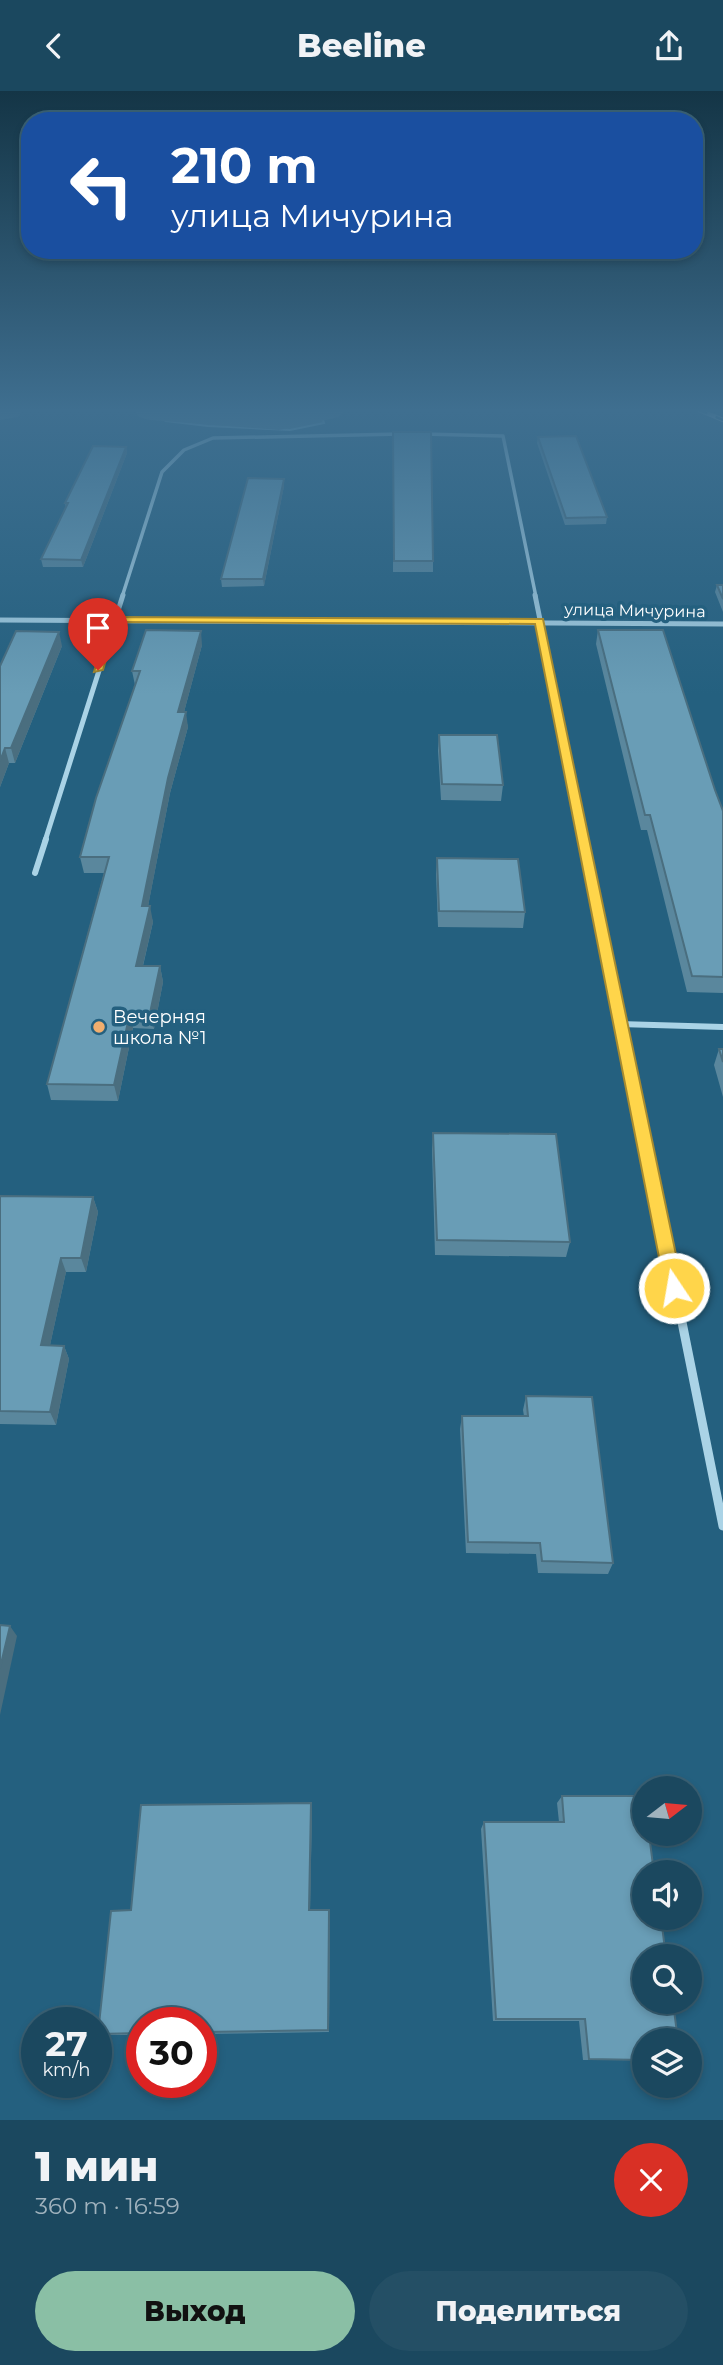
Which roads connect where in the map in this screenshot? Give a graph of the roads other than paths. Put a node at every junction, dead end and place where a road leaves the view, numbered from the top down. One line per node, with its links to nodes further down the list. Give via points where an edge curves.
1 (151, 505): 3 (street)
2 (517, 505): 5 (street)
3 (113, 619): 4 (street, улица Мичурина); 5 (street, улица Мичурина); 7 (street)
4 (0, 620)
5 (540, 621): 6 (street, улица Мичурина); 8 (street)
6 (723, 624)
7 (35, 873)
8 (619, 1024): 9 (street); 10 (street)
9 (723, 1027)
10 (723, 1526)

